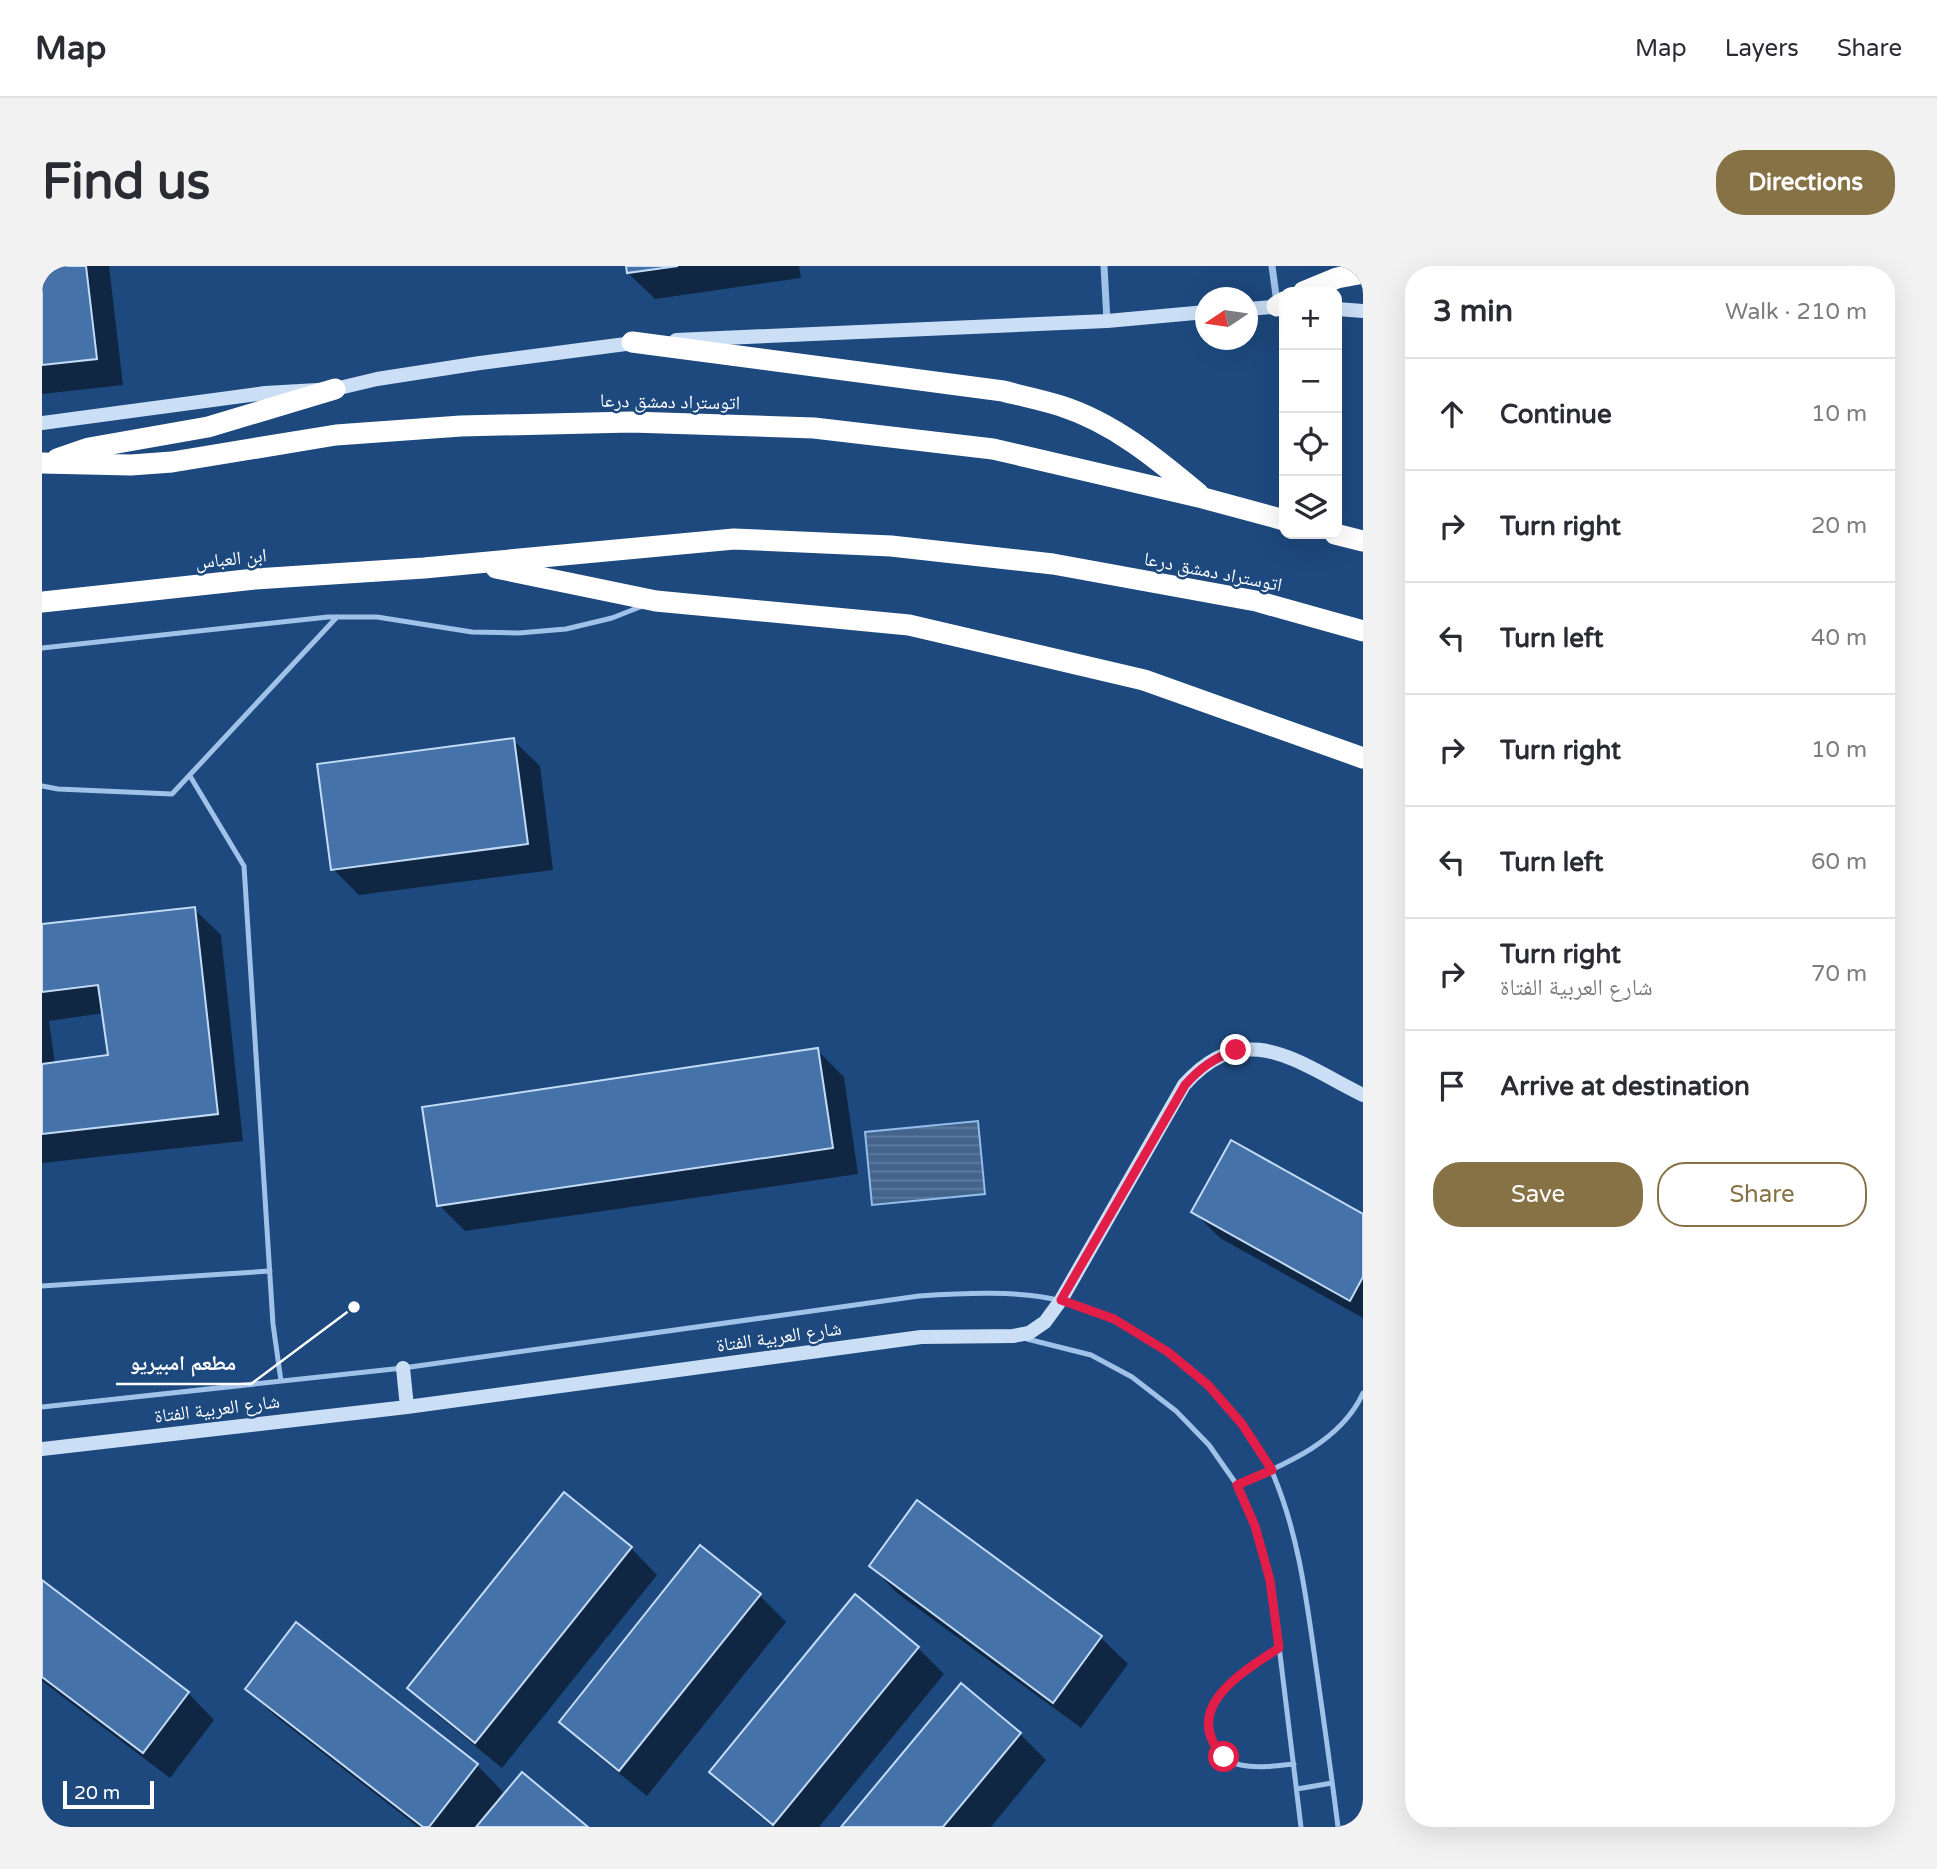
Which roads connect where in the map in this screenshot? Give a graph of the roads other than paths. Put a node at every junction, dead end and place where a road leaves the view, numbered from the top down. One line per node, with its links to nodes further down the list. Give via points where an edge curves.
1 (1104, 266): 11 (street)
2 (1272, 266): 5 (street)
3 (1363, 273): 4 (highway)
4 (1315, 287)
5 (1279, 293)
6 (1279, 305): 7 (street)
7 (1258, 308)
8 (1342, 309): 9 (street)
9 (1363, 311)
10 (1195, 313): 11 (street)
11 (1107, 321): 12 (street)
12 (632, 342): 13 (street); 16 (highway, via 1003,391 1062,406 1151,453)
13 (335, 389): 14 (street, via 265,393); 15 (highway, via 208,428 89,448)
14 (42, 423)
15 (45, 463): 16 (highway, اتوستراد دمشق درعا, via 172,462 311,438 398,429 631,422 814,428 993,449)
16 (1203, 498): 17 (highway, اتوستراد دمشق درعا)
17 (1279, 519)
18 (1342, 536): 19 (highway)
19 (1363, 541)
20 (473, 563): 21 (highway, اتوستراد دمشق درعا); 22 (highway); 25 (highway, اتوستراد دمشق درعا, via 734,539 891,546 1053,564 1256,601)
21 (424, 568): 23 (highway, ابن العباس, via 255,579)
22 (656, 601): 24 (lane, via 566,629 519,633 472,632 377,617); 27 (highway, via 909,625 1144,680)
23 (42, 602)
24 (337, 617): 26 (lane); 28 (lane)
25 (1363, 631)
26 (42, 648)
27 (1363, 758)
28 (190, 776): 29 (lane, via 172,794); 31 (lane, via 244,866)
29 (42, 786)
30 (1363, 1095): 33 (street, شارع العربية الفتاة, via 1278,1052 1257,1048 1216,1057 1198,1069)
31 (270, 1271): 32 (lane); 36 (lane)
32 (42, 1286)
33 (1061, 1300): 34 (street, شارع العربية الفتاة, via 1045,1322 1029,1333); 35 (lane, via 992,1294 919,1296); 41 (lane, via 1114,1319 1168,1352 1208,1385 1242,1424)
34 (1013, 1336): 39 (street, شارع العربية الفتاة, via 921,1337); 42 (lane, via 1091,1355 1132,1377 1176,1411 1209,1445)
35 (403, 1368): 36 (lane); 39 (street)
36 (281, 1381): 38 (lane)
37 (1363, 1393): 41 (lane, via 1357,1407 1332,1434)
38 (42, 1407)
39 (407, 1407): 40 (street, شارع العربية الفتاة)
40 (42, 1449)
41 (1272, 1470): 42 (lane); 45 (lane, via 1302,1573)
42 (1237, 1485): 43 (lane, via 1255,1526 1270,1580)
43 (1279, 1648): 44 (lane); 44 (lane, via 1225,1688 1210,1711 1208,1724 1216,1748 1234,1763 1257,1767)
44 (1294, 1764): 46 (lane)
45 (1332, 1783): 46 (lane); 48 (lane)
46 (1297, 1789): 47 (lane)
47 (1301, 1827)
48 (1338, 1827)

